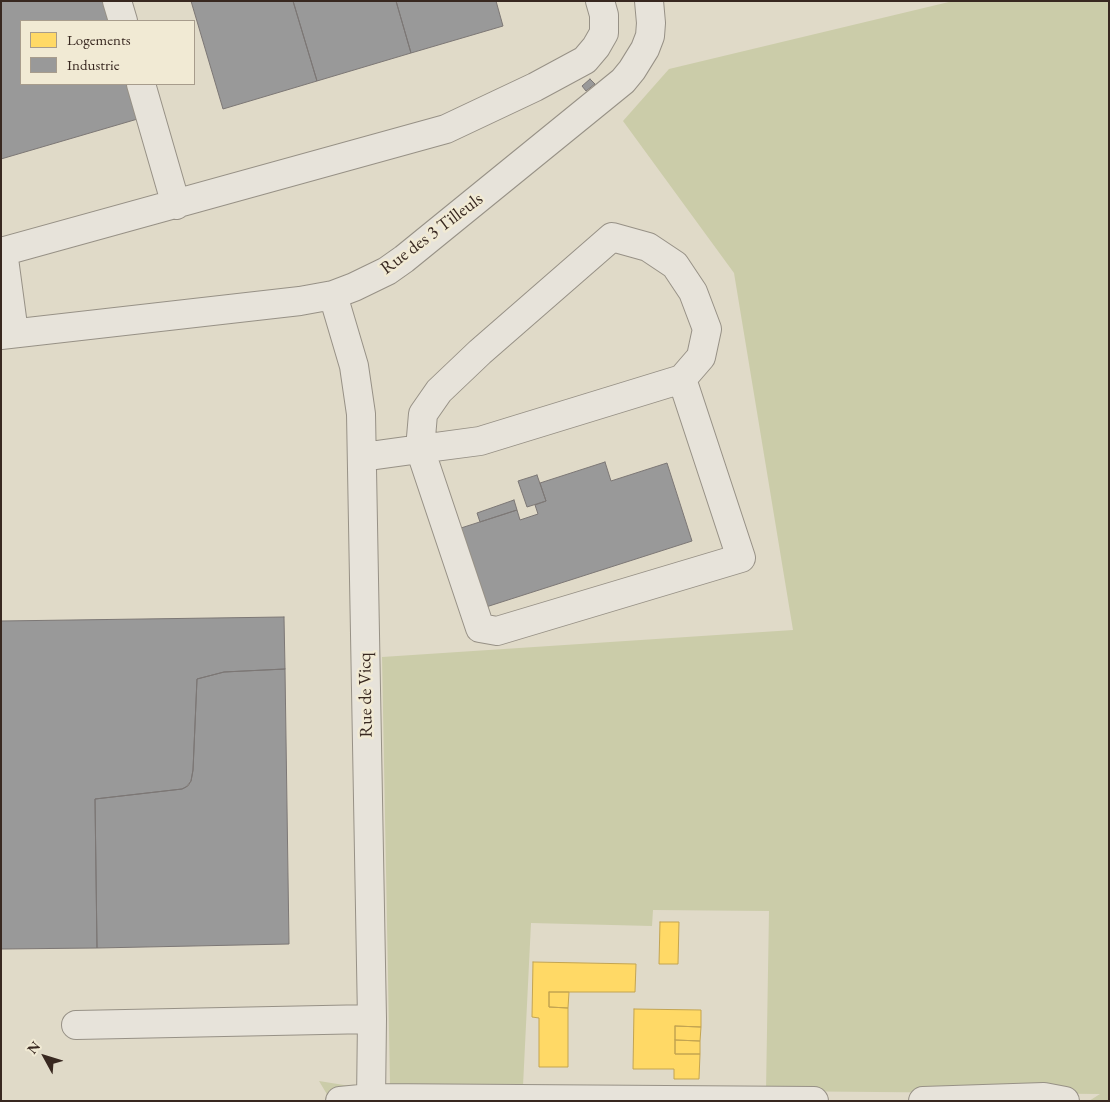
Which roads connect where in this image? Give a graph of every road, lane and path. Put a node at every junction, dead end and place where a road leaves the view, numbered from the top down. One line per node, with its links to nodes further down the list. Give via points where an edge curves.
1 (117, 1): 4 (street)
2 (600, 1): 6 (street, via 604,33 596,47 585,60 536,87 446,129)
3 (649, 1): 8 (street, Rue des 3 Tilleuls, via 650,36 632,70 618,86 404,259 387,271)
4 (123, 20)
5 (141, 85): 6 (street)
6 (176, 205): 7 (street)
7 (2, 252): 9 (street)
8 (333, 295): 9 (street, Rue des 3 Tilleuls, via 281,304); 12 (street, Rue de Vicq, via 358,380)
9 (8, 334)
10 (682, 379): 11 (street, via 480,441); 11 (street, via 700,357 707,329 693,292 675,265 648,247 612,237 439,391 422,414); 11 (street, via 741,558 496,631 480,628)
11 (420, 449): 12 (street)
12 (362, 457): 13 (street, Rue de Vicq)
13 (372, 1019): 14 (street); 15 (street, Rue de Vicq)
14 (76, 1025)
15 (371, 1099): 16 (street); 17 (street)
16 (340, 1101)
17 (814, 1101)
18 (923, 1101): 19 (street, via 1044,1098)
19 (1065, 1101)

